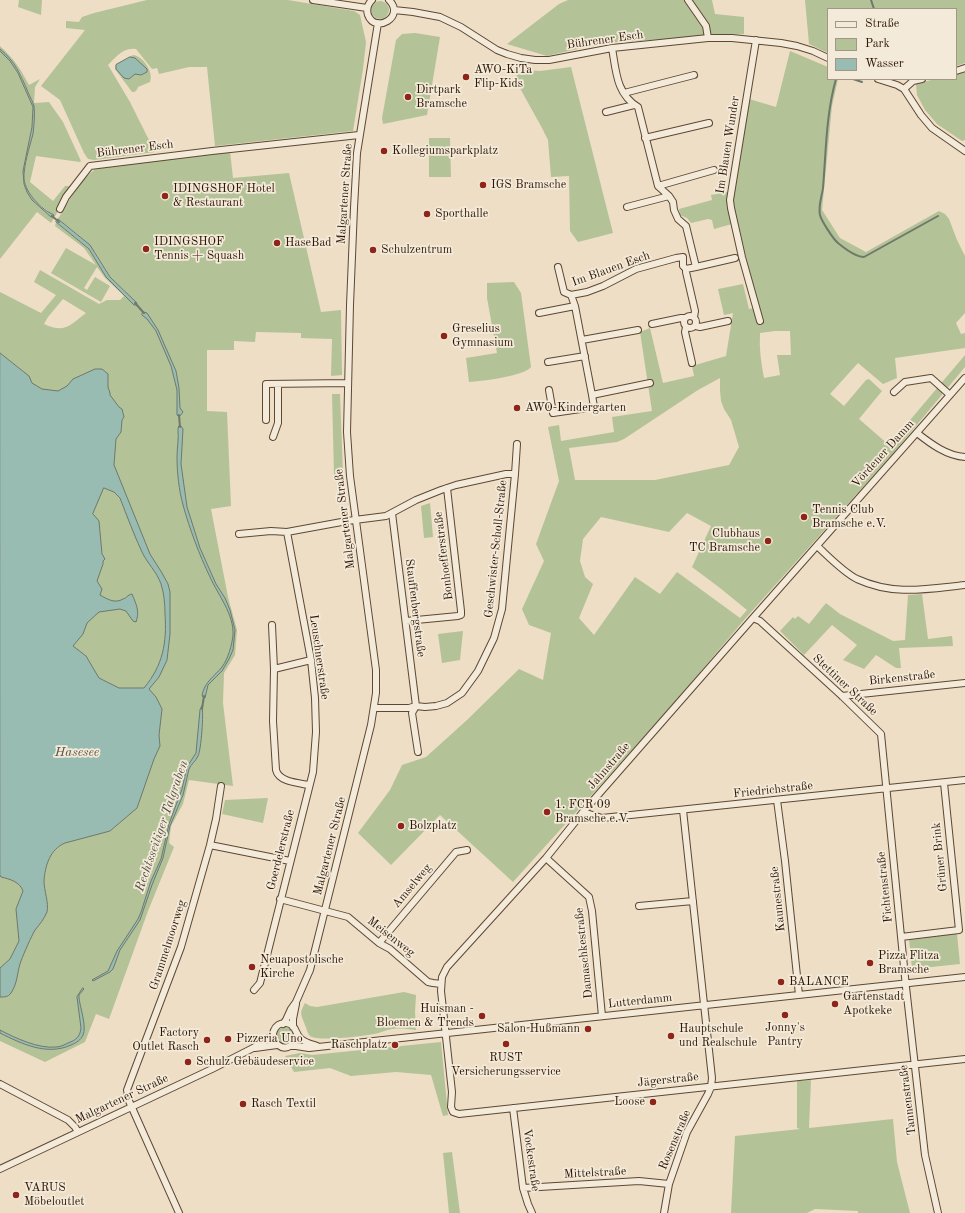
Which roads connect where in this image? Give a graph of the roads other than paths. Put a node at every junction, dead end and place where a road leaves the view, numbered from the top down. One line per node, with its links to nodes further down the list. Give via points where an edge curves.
1 (313, 0): 5 (street)
2 (372, 0): 5 (street)
3 (389, 0): 6 (street)
4 (688, 0): 8 (street, via 706,26)
5 (367, 8): 7 (street, via 369,18)
6 (394, 10): 7 (street, via 389,20); 10 (street, Bührener Esch, via 440,17 462,26 497,50 521,58 549,60)
7 (378, 23): 20 (street, Malgartener Straße)
8 (708, 38): 9 (street, Bührener Esch); 10 (street, Bührener Esch)
9 (756, 40): 11 (street, Bührener Esch, via 797,46); 40 (street, Im Blauen Wunder, via 730,200 742,257)
10 (612, 48): 16 (street, via 618,84)
11 (827, 58)
12 (694, 75): 16 (street)
13 (881, 80): 15 (street)
14 (918, 80): 15 (street)
15 (904, 89): 22 (street, via 932,128)
16 (624, 93): 17 (street)
17 (634, 105): 18 (street); 21 (street, via 638,107)
18 (606, 112)
19 (709, 123): 21 (street)
20 (360, 135): 27 (street, Bührener Esch, via 90,166); 50 (street, Malgartener Straße, via 354,208)
21 (645, 138): 24 (street)
22 (965, 151)
23 (714, 170): 24 (street)
24 (658, 186): 25 (street)
25 (669, 196): 26 (street); 28 (street, via 678,219 686,226)
26 (627, 207)
27 (60, 209)
28 (692, 253): 29 (street, Im Blauen Esch); 31 (street)
29 (683, 257): 33 (street, via 683,266); 34 (street, Im Blauen Esch, via 636,269 603,286)
30 (735, 258): 31 (street)
31 (696, 266): 33 (street)
32 (558, 267): 34 (street, Im Blauen Esch, via 564,292)
33 (686, 269): 37 (street)
34 (571, 295): 35 (street, Im Blauen Esch)
35 (575, 306): 36 (street, Im Blauen Esch); 45 (street, Im Blauen Esch)
36 (539, 313)
37 (694, 317): 38 (street); 42 (street, via 697,321)
38 (686, 318): 41 (street); 43 (street)
39 (728, 321): 42 (street)
40 (760, 321)
41 (652, 324)
42 (696, 326): 43 (street, via 691,329)
43 (686, 327): 48 (street)
44 (638, 330): 45 (street)
45 (582, 340): 46 (street, Im Blauen Esch)
46 (585, 356): 47 (street); 56 (street, Im Blauen Esch)
47 (548, 362)
48 (692, 363)
49 (965, 378): 55 (street, Vördener Damm)
50 (348, 383): 52 (street); 65 (street, Malgartener Straße, via 347,432)
51 (650, 383): 56 (street)
52 (278, 384): 57 (street, via 266,384); 59 (street, via 278,423)
53 (549, 390): 56 (street, via 553,413 594,407)
54 (894, 392): 55 (street, via 905,382 931,378)
55 (950, 395): 58 (street, Vördener Damm)
56 (592, 396)
57 (266, 420)
58 (917, 433): 61 (street, via 954,456); 68 (street, Vördener Damm)
59 (273, 437)
60 (517, 444): 62 (street, Geschwister-Scholl-Straße)
61 (965, 457)
62 (515, 474): 63 (street); 77 (street, Geschwister-Scholl-Straße, via 502,609 494,638 478,671 462,693 447,703)
63 (447, 488): 64 (street); 71 (street, Bonhoefferstraße, via 461,615)
64 (392, 513): 65 (street); 71 (street, Stauffenbergstraße)
65 (356, 520): 66 (street); 78 (street, Malgartener Straße, via 376,670)
66 (287, 532): 67 (street); 73 (street, Leuschnerstraße)
67 (239, 534)
68 (817, 546): 69 (street, via 856,578 878,586 904,591); 70 (street, Vördener Damm)
69 (965, 585)
70 (753, 618): 76 (street, Stettiner Straße, via 760,621); 87 (street, Jahnstraße)
71 (406, 621): 77 (street, Stauffenbergstraße)
72 (272, 625): 74 (street)
73 (311, 660): 74 (street); 82 (street, Leuschnerstraße, via 316,732 313,772)
74 (274, 669): 82 (street, via 273,721 277,774 282,778)
75 (965, 683): 76 (street, Birkenstraße)
76 (842, 696): 84 (street, Stettiner Straße, via 881,734)
77 (416, 706): 78 (street, Geschwister-Scholl-Straße); 79 (street, Stauffenbergstraße, via 412,713)
78 (374, 708): 95 (street, Malgartener Straße)
79 (418, 752)
80 (965, 780): 81 (street, Friedrichstraße)
81 (944, 782): 84 (street, Friedrichstraße); 96 (street, Grüner Brink, via 959,930)
82 (309, 785): 91 (street, Goerdelerstraße)
83 (221, 786): 88 (street, Grammelmoorweg)
84 (886, 788): 85 (street, Friedrichstraße); 96 (street, Fichtenstraße)
85 (777, 800): 86 (street, Friedrichstraße); 102 (street, Kaunestraße)
86 (684, 810): 87 (street, Friedrichstraße, via 602,818); 93 (street, Rosenstraße)
87 (583, 812): 90 (street, Jahnstraße)
88 (210, 845): 91 (street); 119 (street, Grammelmoorweg, via 181,947 127,1090)
89 (467, 850): 97 (street, Amselweg, via 456,852)
90 (546, 858): 100 (street, Jahnstraße, via 447,967); 105 (street, Damaschkestraße, via 589,897)
91 (290, 861): 92 (street, Goerdelerstraße)
92 (280, 899): 95 (street, Goerdelerstraße); 101 (street, via 260,983)
93 (693, 901): 94 (street); 104 (street, Rosenstraße)
94 (640, 906)
95 (326, 911): 97 (street, Meisenweg, via 348,917); 103 (street, Malgartener Straße, via 310,970)
96 (901, 937): 99 (street, Fichtenstraße)
97 (378, 943): 100 (street, Meisenweg, via 390,949 428,982)
98 (965, 977): 99 (street, Lutterdamm)
99 (906, 983): 102 (street, Lutterdamm); 116 (street, Tannenstraße)
100 (441, 984): 109 (street, Jahnstraße)
101 (254, 990)
102 (799, 995): 104 (street, Lutterdamm)
103 (296, 1002): 106 (street, Malgartener Straße); 107 (street, Malgartener Straße)
104 (705, 1005): 105 (street, Lutterdamm); 118 (street, Rosenstraße, via 712,1070)
105 (602, 1016): 109 (street, Lutterdamm)
106 (283, 1024): 107 (street); 110 (street, via 277,1026)
107 (294, 1027): 108 (street)
108 (297, 1034): 112 (street, via 296,1041); 113 (street)
109 (446, 1034): 113 (street, Lutterdamm); 120 (street, Jägerstraße, via 453,1112 459,1114)
110 (273, 1035): 111 (street); 114 (street, Malgartener Straße)
111 (277, 1045): 112 (street); 114 (street, Malgartener Straße)
112 (290, 1046): 113 (street, Lutterdamm)
113 (318, 1047)
114 (253, 1048): 119 (street, Malgartener Straße)
115 (965, 1059): 116 (street, Jägerstraße)
116 (914, 1064): 118 (street, Jägerstraße); 128 (street, Tannenstraße, via 925,1155)
117 (0, 1084): 121 (street, via 68,1120)
118 (711, 1087): 120 (street, Jägerstraße); 123 (street, Rosenstraße, via 687,1132)
119 (132, 1107): 121 (street, Malgartener Straße); 125 (street, Grammelmoorweg)
120 (513, 1108): 124 (street, Vockestraße)
121 (78, 1132): 122 (street, Malgartener Straße)
122 (0, 1169)
123 (669, 1184): 124 (street, Mittelstraße, via 639,1181); 127 (street, Rosenstraße)
124 (522, 1188): 126 (street, Vockestraße)
125 (179, 1213)
126 (532, 1213)
127 (664, 1213)
128 (938, 1213)

